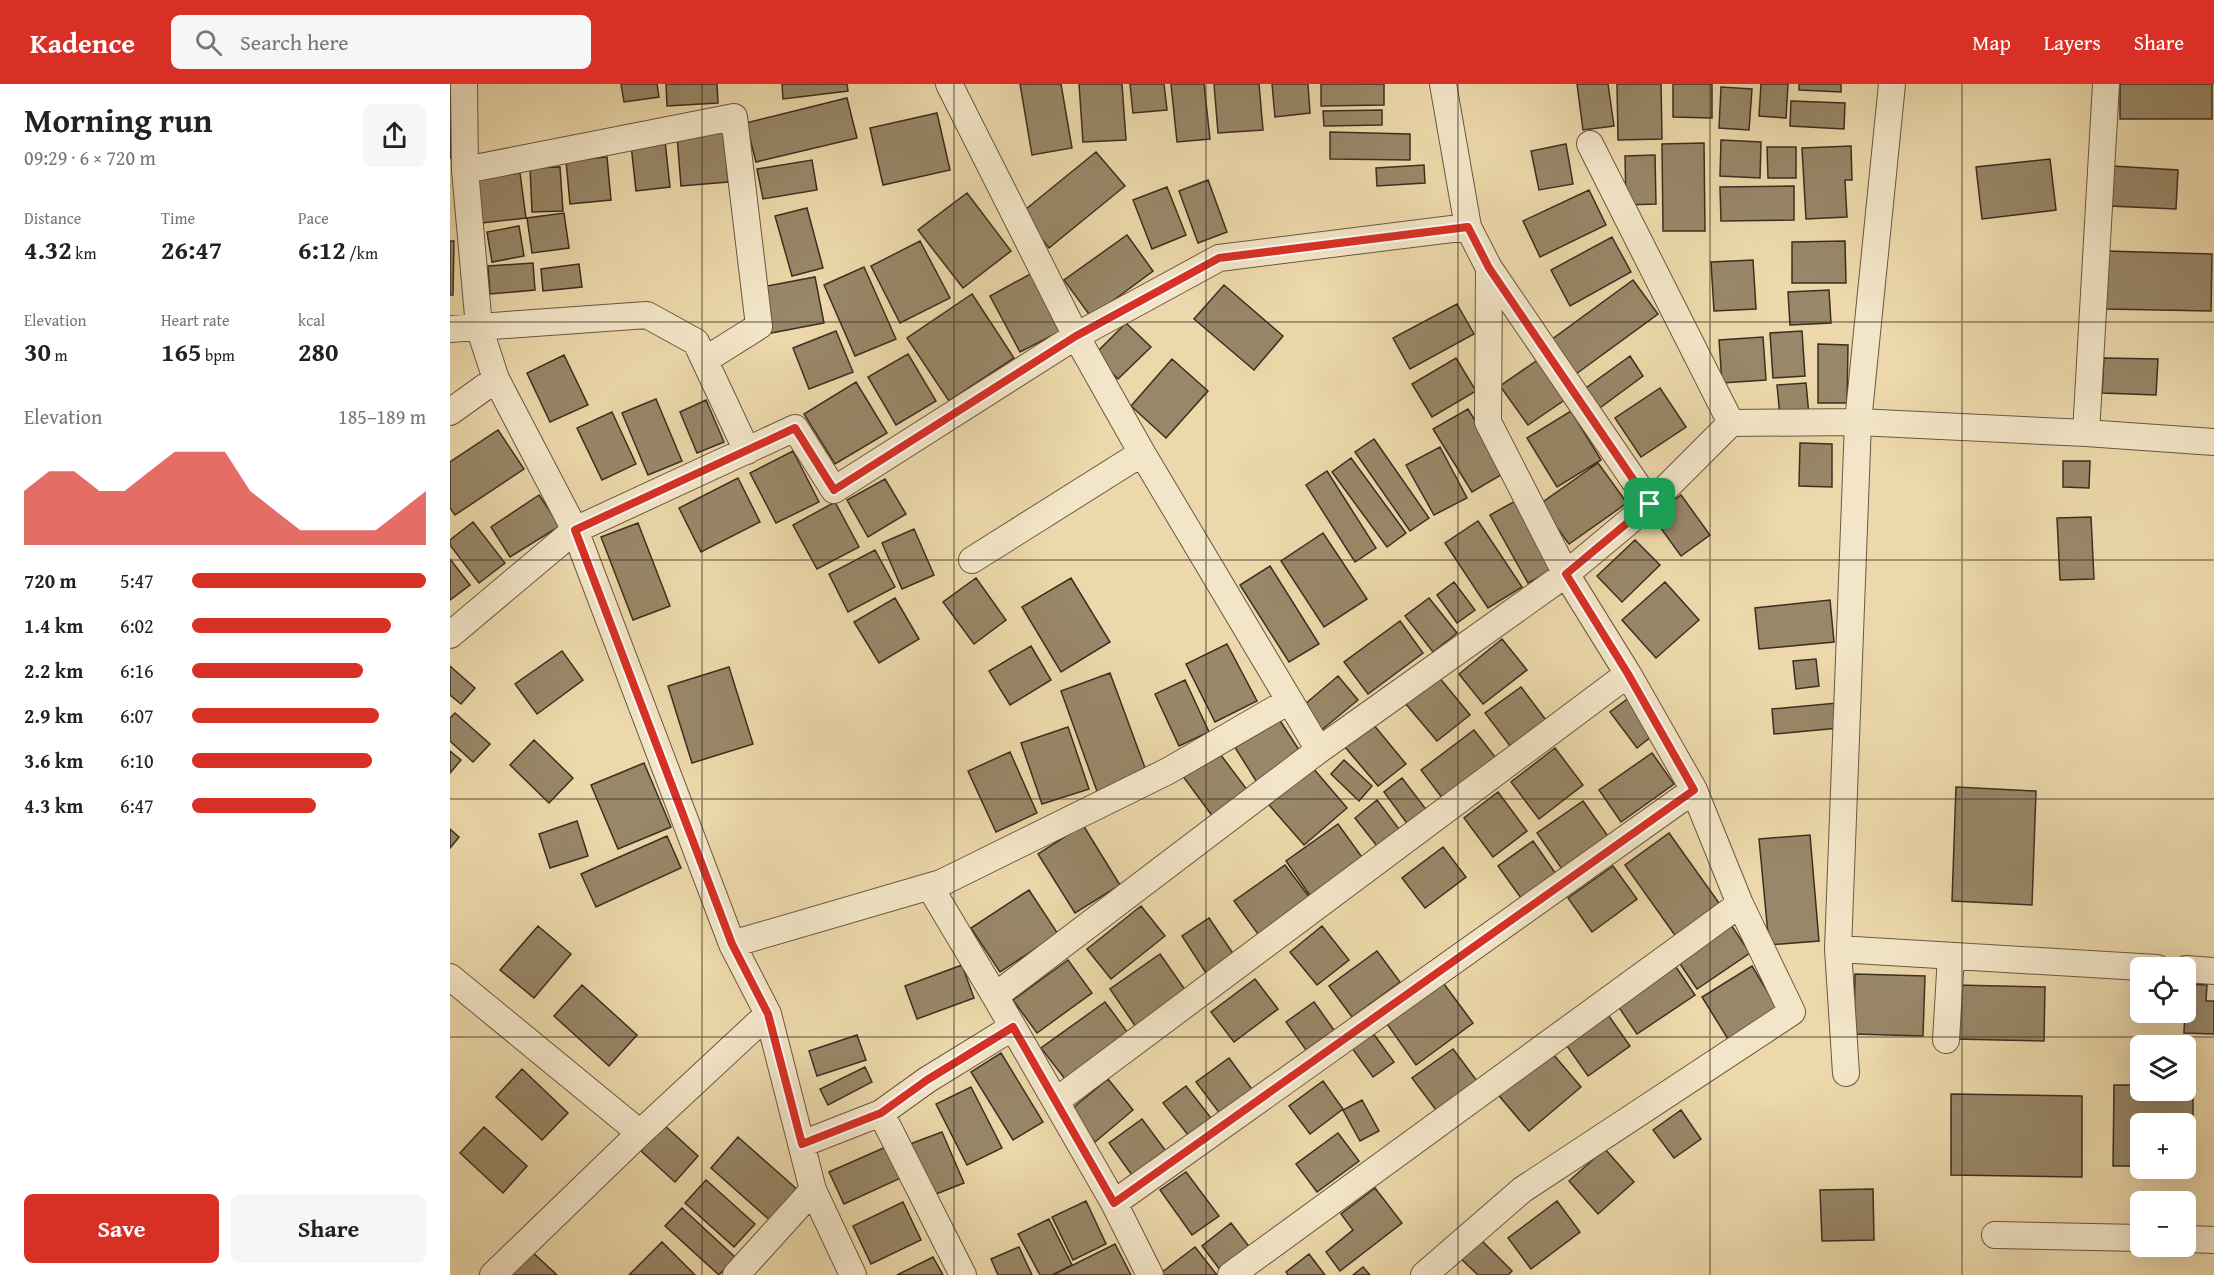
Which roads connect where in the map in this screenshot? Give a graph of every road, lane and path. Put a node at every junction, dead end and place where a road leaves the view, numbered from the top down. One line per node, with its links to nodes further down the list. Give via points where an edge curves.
1 (464, 84): 7 (street)
2 (949, 84): 12 (street)
3 (1443, 84): 8 (street)
4 (1892, 84): 16 (street)
5 (2106, 84): 18 (street)
6 (1590, 144): 17 (street)
7 (465, 170): 10 (street); 13 (street, via 734,117 759,326)
8 (1468, 227): 9 (street); 12 (street, via 1219,258)
9 (1489, 268): 22 (street); 25 (street, via 1488,422)
10 (479, 327): 11 (street); 13 (street, via 647,315 696,342); 14 (street)
11 (450, 328)
12 (1076, 336): 20 (street, via 834,490 795,428); 21 (street)
13 (705, 360): 20 (street)
14 (496, 379): 15 (street); 23 (street)
15 (450, 412)
16 (1858, 422): 17 (street); 18 (street); 34 (street)
17 (1731, 423): 22 (street)
18 (2086, 433): 19 (street)
19 (2214, 442)
20 (747, 451): 23 (street)
21 (1142, 453): 24 (street); 28 (street)
22 (1650, 504): 25 (street)
23 (575, 530): 26 (street); 33 (street)
24 (972, 560)
25 (1566, 574): 27 (street); 29 (street)
26 (450, 635)
27 (1628, 674): 30 (street); 45 (street)
28 (1289, 701): 29 (street); 31 (street, via 1168,771)
29 (1319, 750): 40 (street)
30 (1694, 790): 32 (street); 50 (street)
31 (930, 887): 33 (street); 40 (street)
32 (1740, 904): 60 (street); 61 (street, via 1792,1012 1522,1190)
33 (732, 944): 41 (street)
34 (1838, 949): 35 (street); 44 (street)
35 (1951, 956): 36 (street); 43 (street)
36 (2130, 966)
37 (2196, 970): 38 (street)
38 (2214, 971)
39 (450, 977): 47 (street)
40 (995, 996): 42 (street)
41 (768, 1014): 47 (street); 48 (street)
42 (1013, 1027): 45 (street); 46 (street)
43 (1946, 1040)
44 (1846, 1073)
45 (1056, 1101): 50 (street)
46 (881, 1113): 48 (street); 58 (street)
47 (640, 1133): 55 (street)
48 (802, 1144): 49 (street)
49 (813, 1190): 56 (street); 57 (street)
50 (1114, 1203): 59 (street)
51 (1995, 1235): 52 (street)
52 (2130, 1238)
53 (2196, 1239): 54 (street)
54 (2214, 1240)
55 (493, 1275)
56 (736, 1275)
57 (853, 1275)
58 (963, 1275)
59 (1150, 1275)
60 (1231, 1275)
61 (1424, 1275)

